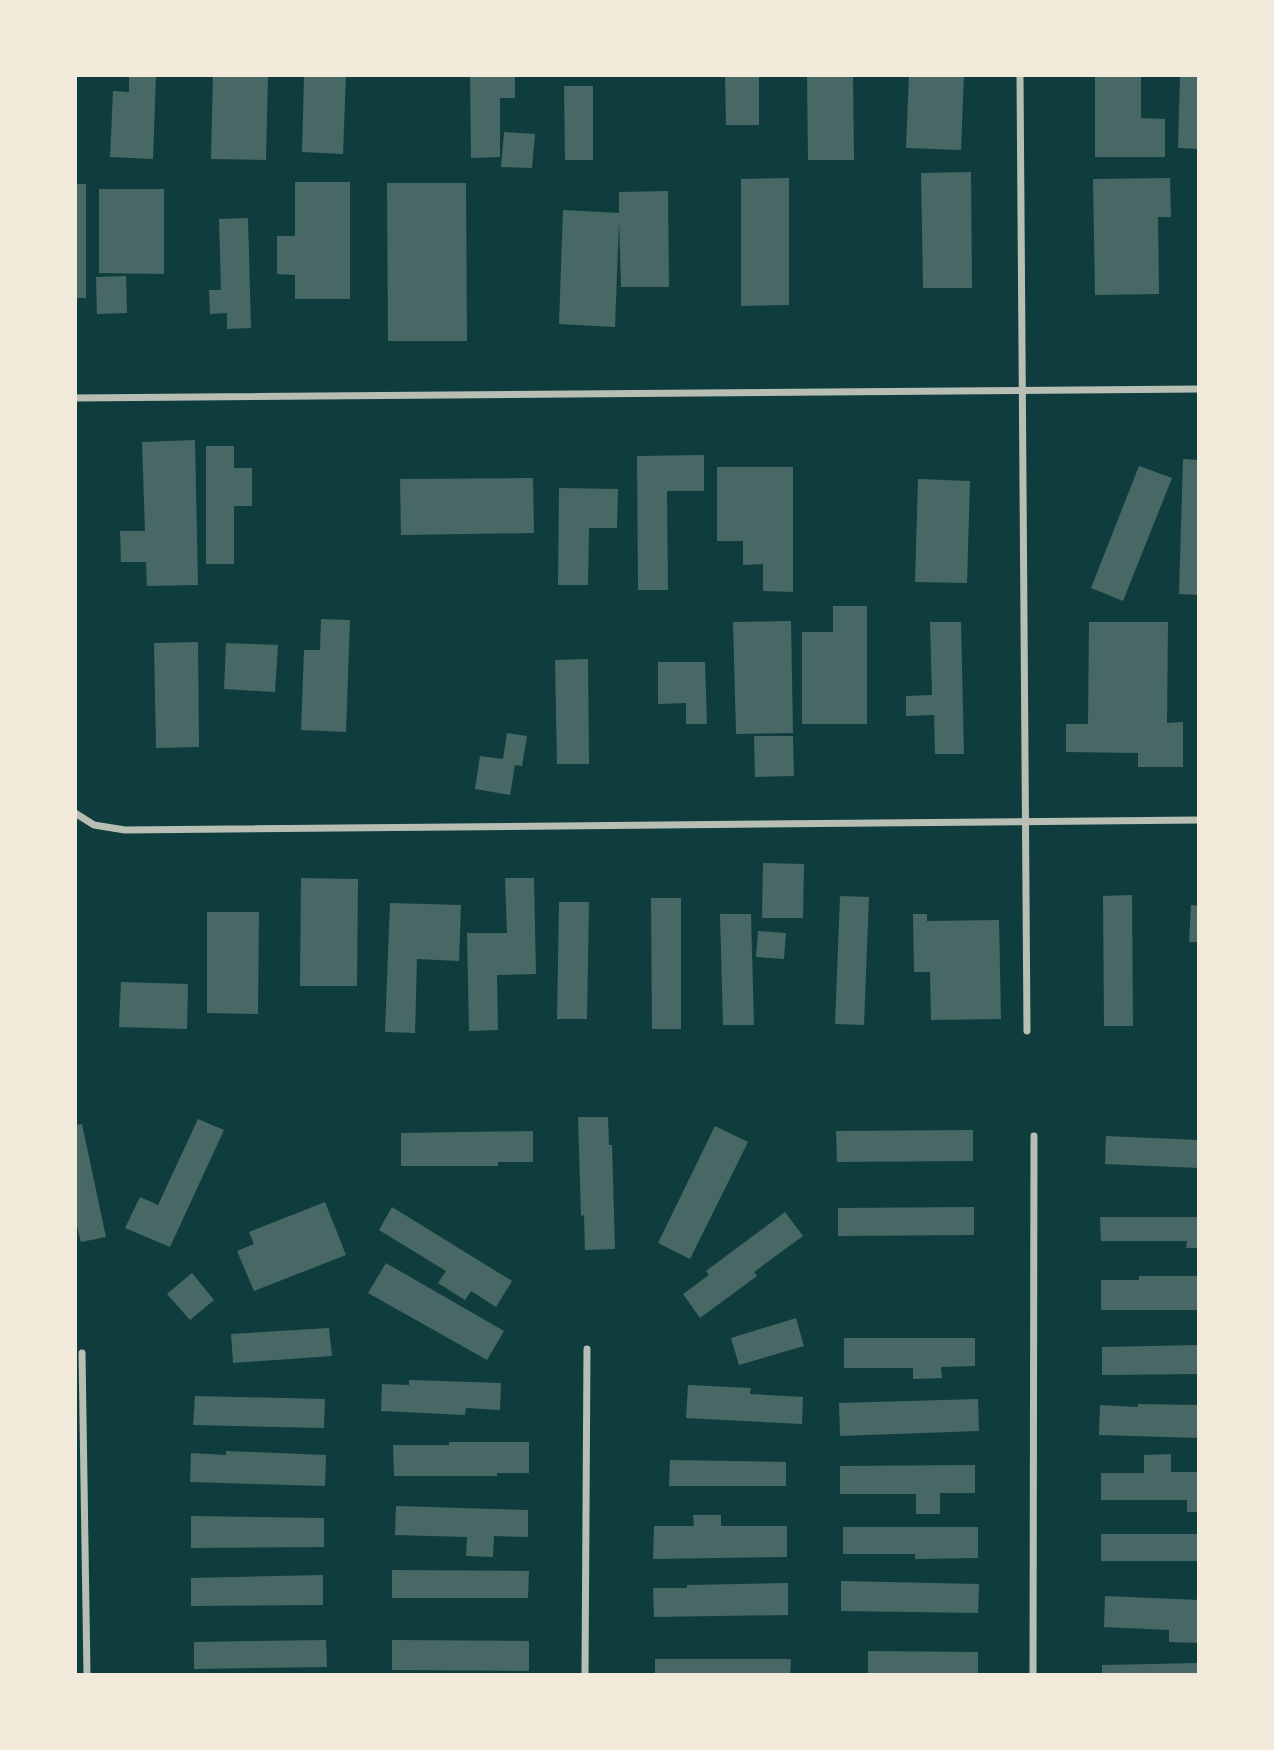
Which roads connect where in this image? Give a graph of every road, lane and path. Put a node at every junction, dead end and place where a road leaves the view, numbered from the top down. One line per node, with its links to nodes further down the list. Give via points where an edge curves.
1 (1020, 75): 3 (street)
2 (1199, 389): 3 (street)
3 (1022, 391): 4 (street); 7 (street)
4 (75, 398)
5 (75, 813): 7 (street, via 94,825 125,830)
6 (1199, 820): 7 (street)
7 (1025, 822): 8 (street)
8 (1027, 1031)
9 (1034, 1136): 14 (street)
10 (587, 1349): 13 (street)
11 (82, 1353): 12 (street)
12 (87, 1675)
13 (585, 1675)
14 (1033, 1675)

